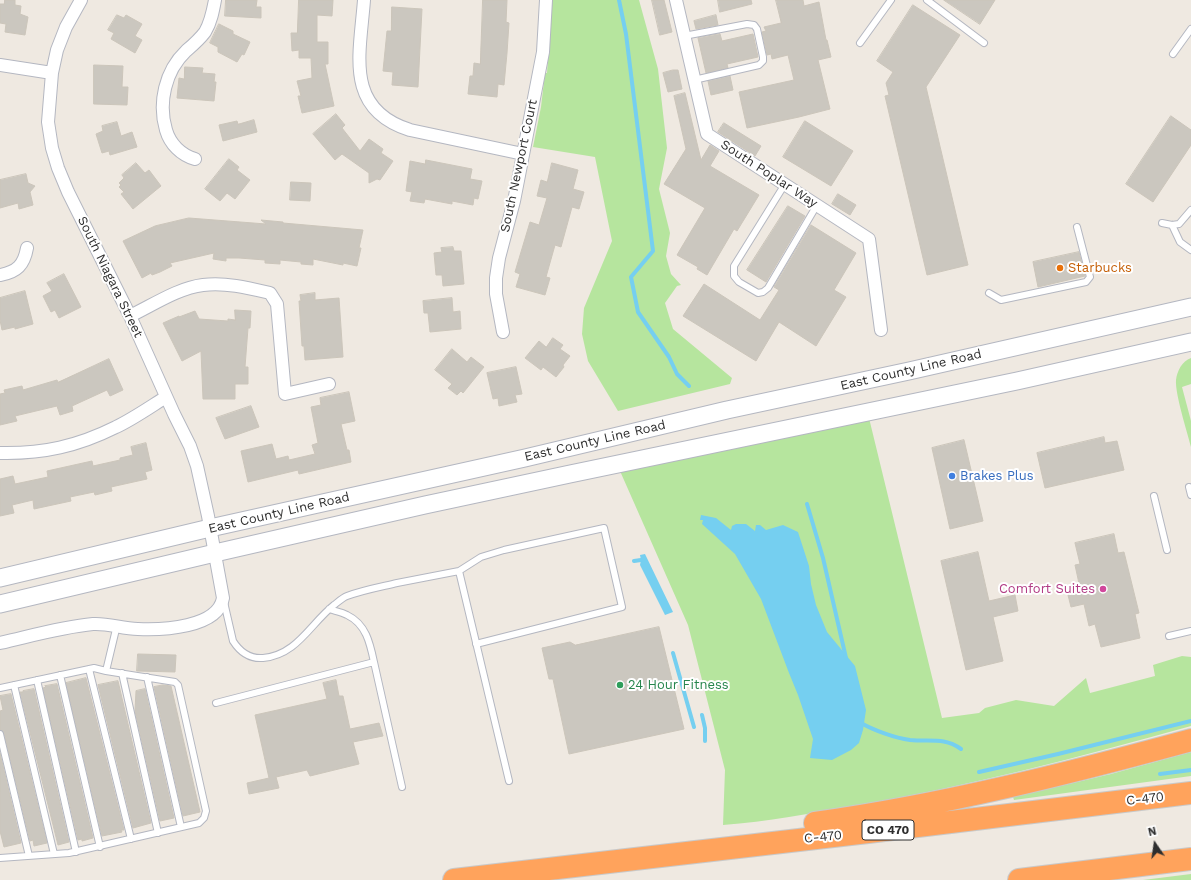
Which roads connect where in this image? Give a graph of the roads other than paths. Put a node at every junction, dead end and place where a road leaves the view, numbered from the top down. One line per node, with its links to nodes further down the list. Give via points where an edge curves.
1 (81, 0): 14 (street, South Niagara Street, via 66,26)
2 (215, 0): 17 (street, via 210,23 193,46 176,62 164,92 162,109 168,136 180,152)
3 (364, 0): 16 (street, via 358,67 361,82 372,108 398,126 410,130)
4 (546, 0): 16 (street, South Newport Court, via 543,52)
5 (676, 0): 9 (street, South Poplar Way)
6 (891, 0): 10 (lane)
7 (927, 0): 11 (lane)
8 (1191, 28): 12 (lane)
9 (684, 36): 15 (street, South Poplar Way); 15 (lane, via 747,24 754,25 757,29 763,57 759,65)
10 (860, 43)
11 (984, 43)
12 (1173, 54)
13 (0, 65): 14 (street)
14 (52, 73): 29 (street, South Niagara Street, via 48,122 58,168)
15 (694, 80): 18 (street, South Poplar Way, via 707,134)
16 (523, 154): 31 (street, South Newport Court, via 496,278 496,294)
17 (195, 159)
18 (785, 184): 19 (street, South Poplar Way); 19 (lane, via 734,266 734,276 739,282 758,293 768,288)
19 (817, 205): 30 (street, South Poplar Way, via 869,239)
20 (1191, 210): 22 (lane, via 1179,224)
21 (1162, 223): 22 (lane)
22 (1172, 225): 25 (lane, via 1180,242)
23 (1077, 227): 27 (lane, via 1090,277 1086,282 1001,300)
24 (27, 248): 26 (street, via 26,258 21,265 12,273)
25 (1191, 250)
26 (0, 275)
27 (989, 293)
28 (1191, 307): 39 (main road, East County Line Road)
29 (130, 316): 33 (street, via 181,291 204,285 247,287 270,293 277,304 285,394); 34 (street, South Niagara Street)
30 (881, 330)
31 (503, 332)
32 (1191, 342): 41 (main road, East County Line Road, via 570,474)
33 (329, 384)
34 (166, 397): 35 (street, via 116,427 71,445 21,454); 39 (street, South Niagara Street, via 194,456)
35 (0, 453)
36 (1188, 487): 37 (lane)
37 (1191, 495)
38 (1154, 496): 40 (lane)
39 (210, 528): 41 (street, South Niagara Street); 43 (main road, East County Line Road)
40 (1167, 550)
41 (216, 553): 44 (street, South Niagara Street); 45 (main road, East County Line Road)
42 (459, 571): 46 (lane, via 366,590 345,597); 51 (lane); 51 (lane, via 481,557 497,552 604,528 622,607)
43 (0, 578)
44 (223, 598): 46 (lane, via 233,642 241,651 255,658 272,657 293,647); 47 (street, via 214,614 191,624 149,630 129,629)
45 (0, 604)
46 (329, 609): 52 (lane, via 348,615 366,632)
47 (117, 625): 50 (street, via 73,626); 54 (lane)
48 (1191, 631): 49 (lane)
49 (1169, 636)
50 (0, 643)
51 (476, 644): 64 (lane)
52 (374, 662): 61 (lane); 65 (lane)
53 (89, 669): 54 (lane); 55 (lane); 69 (lane)
54 (106, 671): 56 (lane)
55 (60, 674): 58 (lane); 70 (lane)
56 (122, 674): 57 (lane); 68 (lane)
57 (147, 677): 67 (lane); 67 (lane, via 175,682 178,685 206,811 204,818 198,823)
58 (37, 680): 59 (lane); 71 (lane)
59 (14, 685): 60 (lane); 72 (lane)
60 (0, 688)
61 (216, 703)
62 (0, 734): 73 (lane)
63 (1191, 740): 76 (highway, via 1067,774 916,807 781,828 645,845)
64 (509, 781)
65 (402, 787)
66 (1191, 793): 76 (highway, C-470 / CO 470)
67 (181, 827): 68 (lane)
68 (158, 832): 69 (lane)
69 (130, 839): 70 (lane)
70 (100, 847): 71 (lane)
71 (76, 852): 72 (lane)
72 (54, 854): 73 (lane)
73 (29, 856): 74 (lane)
74 (0, 858)
75 (1191, 859): 78 (highway)
76 (584, 865): 77 (highway, C-470 / CO 470)
77 (454, 880)
78 (1019, 880)

